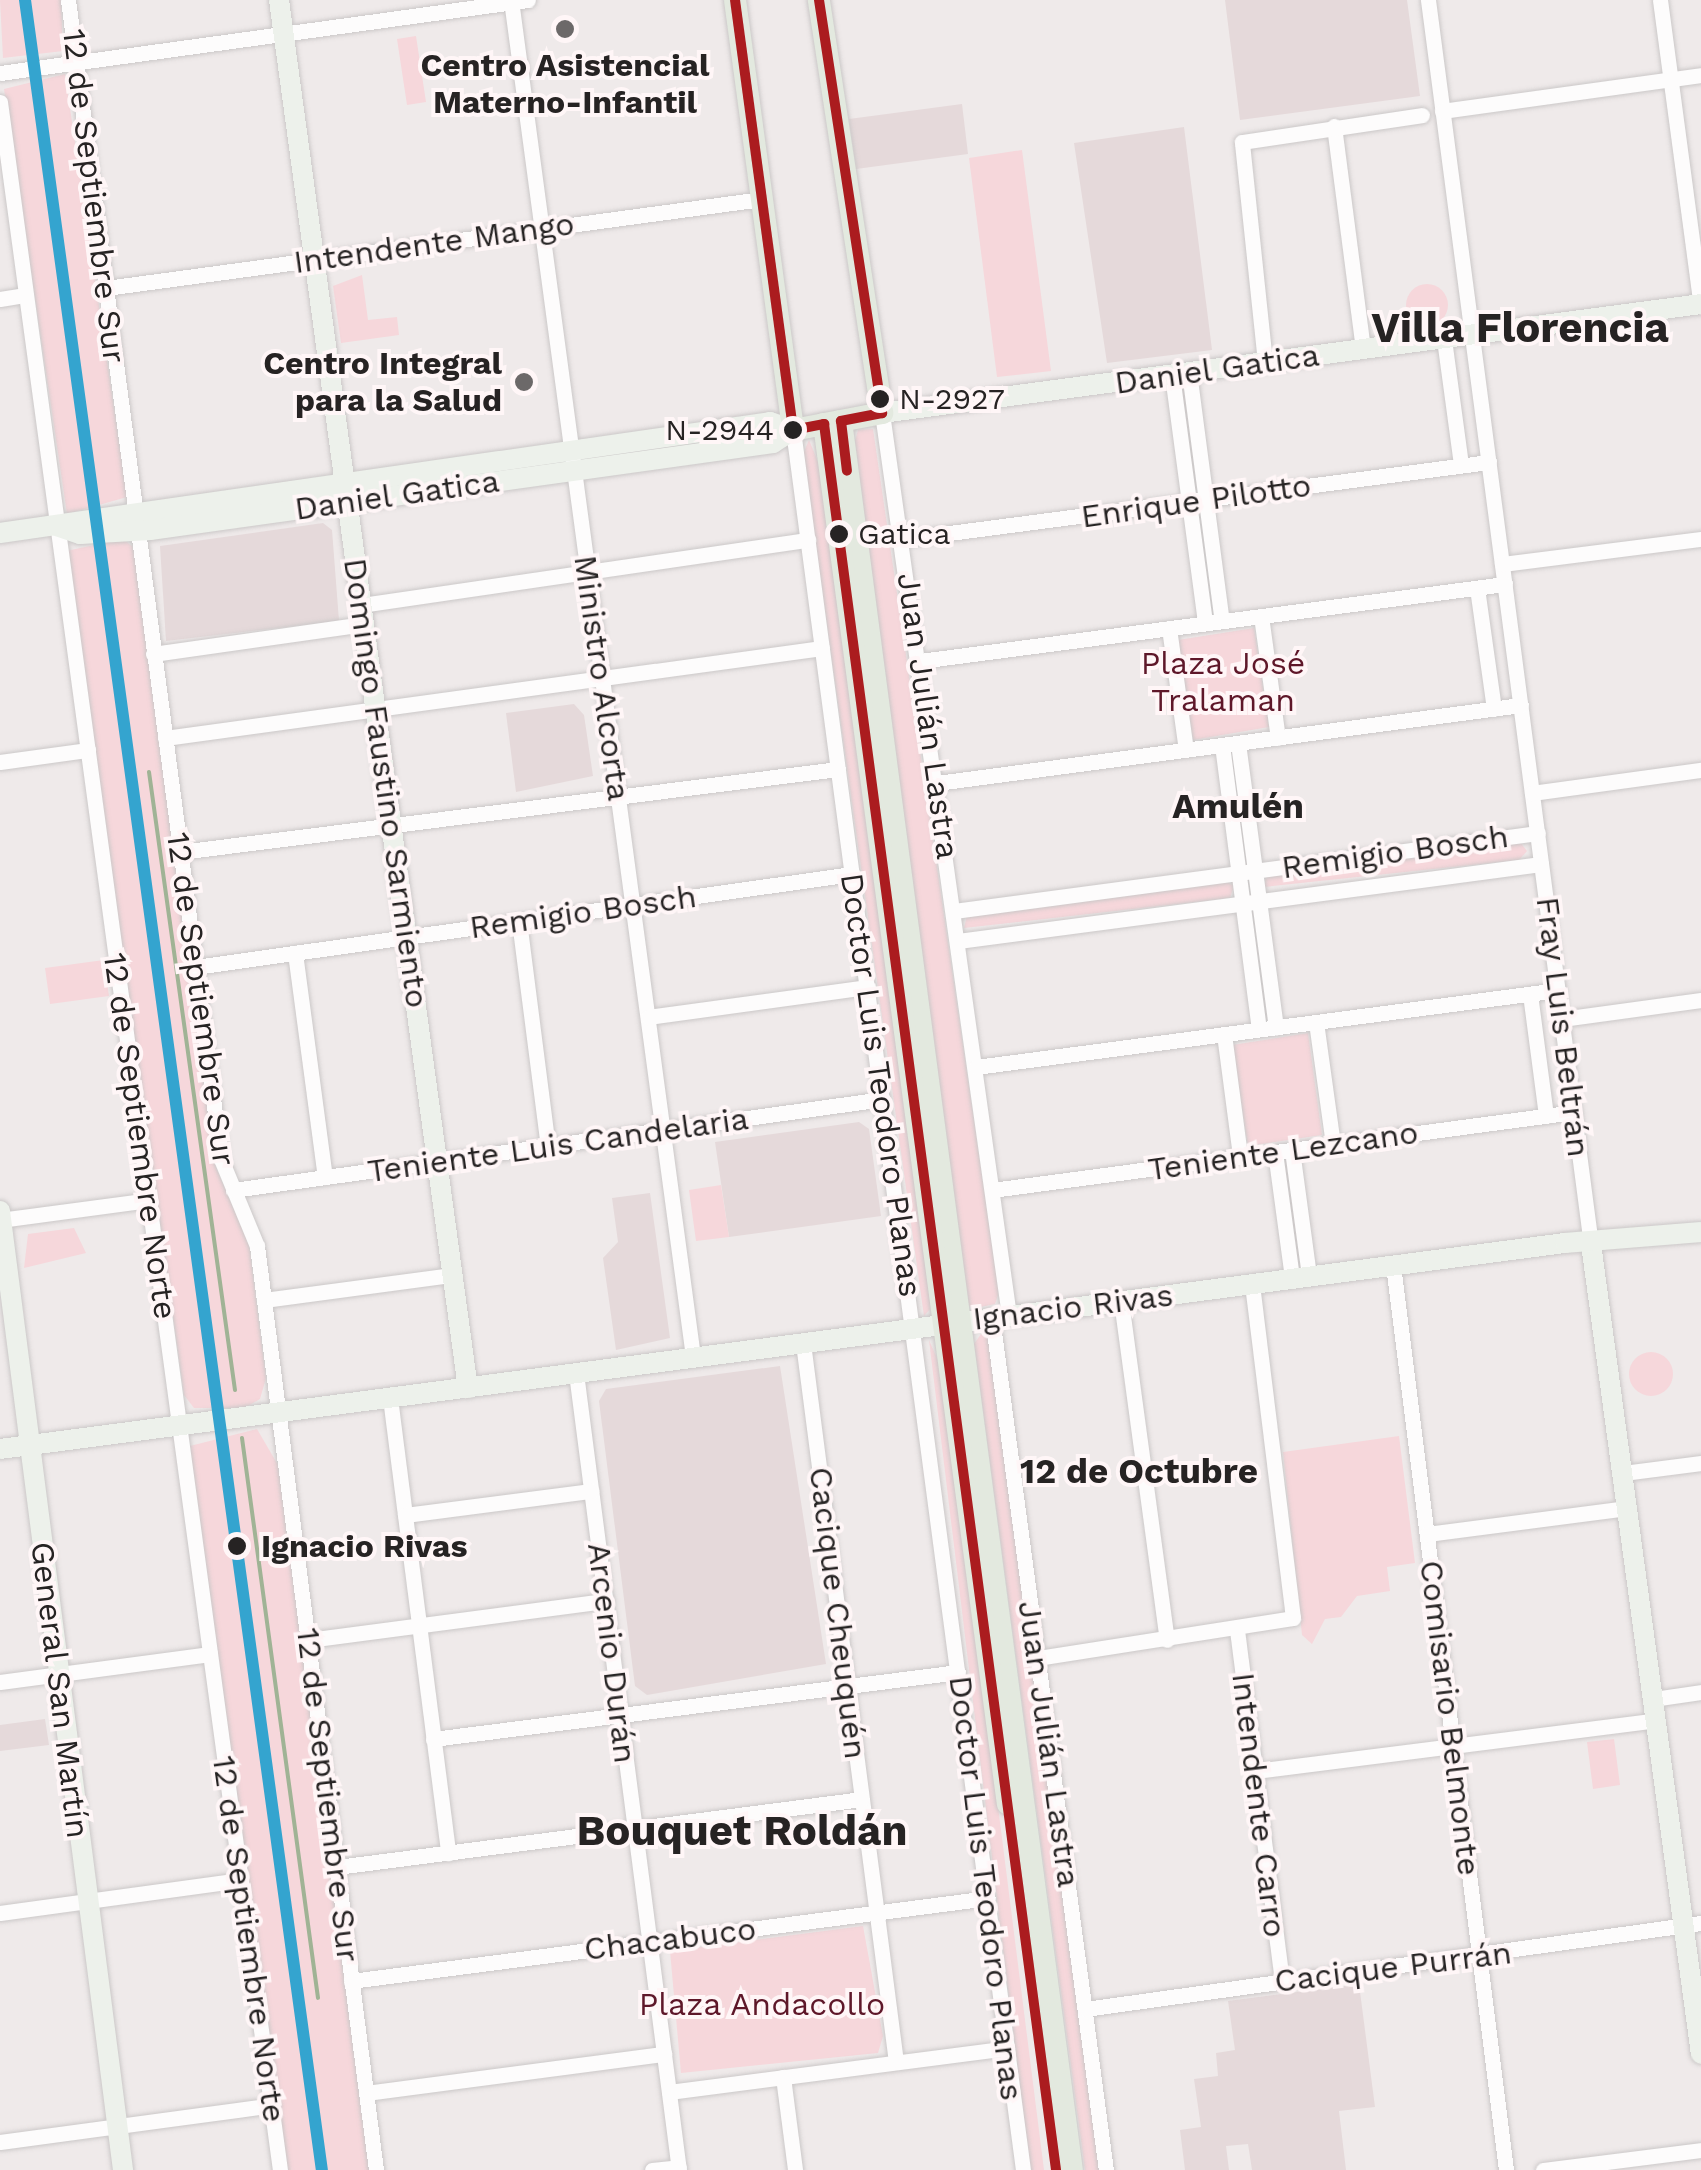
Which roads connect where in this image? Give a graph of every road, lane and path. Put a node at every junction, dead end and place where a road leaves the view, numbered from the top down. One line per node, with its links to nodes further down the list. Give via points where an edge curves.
1 (68, 0): 10 (street, 12 de Septiembre Sur)
2 (279, 0): 9 (main road, Domingo Faustino Sarmiento)
3 (528, 0): 8 (street)
4 (735, 0): 18 (highway, Doctor Luis Teodoro Planas)
5 (819, 0): 30 (highway, Juan Julián Lastra)
6 (1428, 0): 15 (street, Fray Luis Beltrán)
7 (1660, 0): 13 (street)
8 (511, 1): 9 (street); 19 (street, Ministro Alcorta)
9 (284, 34): 10 (street); 20 (main road, Domingo Faustino Sarmiento)
10 (76, 62): 11 (street); 21 (street, 12 de Septiembre Sur)
11 (0, 72)
12 (1701, 75): 13 (street)
13 (1671, 79): 15 (street); 24 (street)
14 (0, 102): 22 (street, 12 de Septiembre Norte)
15 (1442, 111): 25 (street, Fray Luis Beltrán)
16 (1422, 115): 17 (street)
17 (1334, 126): 27 (street); 28 (street, via 1242,142)
18 (762, 199): 19 (street, Intendente Mango); 32 (highway, Doctor Luis Teodoro Planas)
19 (542, 229): 20 (street, Intendente Mango); 33 (street, Ministro Alcorta)
20 (314, 260): 21 (street, Intendente Mango); 36 (main road, Domingo Faustino Sarmiento)
21 (106, 288): 38 (street, 12 de Septiembre Sur)
22 (26, 295): 23 (street); 39 (street, 12 de Septiembre Norte)
23 (0, 298)
24 (1701, 305): 25 (main road, Daniel Gatica)
25 (1472, 335): 26 (main road, Daniel Gatica); 34 (street, Fray Luis Beltrán)
26 (1444, 338): 27 (main road, Daniel Gatica); 35 (street)
27 (1363, 349): 28 (main road, Daniel Gatica)
28 (1265, 362): 29 (main road, Daniel Gatica)
29 (1180, 374): 30 (main road, Daniel Gatica); 37 (street)
30 (882, 414): 31 (highway, Daniel Gatica); 43 (street, Juan Julián Lastra)
31 (832, 423): 32 (highway, Daniel Gatica); 118 (highway)
32 (793, 430): 33 (main road, Daniel Gatica, via 777,442); 42 (street, Doctor Luis Teodoro Planas)
33 (573, 460): 36 (main road, Daniel Gatica); 45 (street, Ministro Alcorta)
34 (1489, 462): 35 (street, Enrique Pilotto); 44 (street, Fray Luis Beltrán)
35 (1461, 466): 37 (street, Enrique Pilotto)
36 (346, 492): 38 (main road, Daniel Gatica); 48 (main road, Domingo Faustino Sarmiento)
37 (1197, 500): 43 (street, Enrique Pilotto); 50 (street)
38 (136, 521): 39 (main road, Daniel Gatica); 53 (street, 12 de Septiembre Sur)
39 (58, 526): 40 (main road, Daniel Gatica); 62 (street, 12 de Septiembre Norte)
40 (0, 533)
41 (1701, 539): 44 (street)
42 (808, 540): 45 (street); 52 (street, Doctor Luis Teodoro Planas)
43 (904, 540): 54 (street, Juan Julián Lastra)
44 (1502, 564): 46 (street, Fray Luis Beltrán)
45 (588, 572): 48 (street); 55 (street, Ministro Alcorta)
46 (1505, 584): 47 (street); 56 (street, Fray Luis Beltrán)
47 (1477, 588): 49 (street); 58 (street)
48 (363, 615): 53 (street); 57 (main road, Domingo Faustino Sarmiento)
49 (1261, 616): 50 (street); 60 (street)
50 (1214, 622): 51 (street)
51 (1170, 628): 54 (street); 63 (street)
52 (822, 648): 55 (street); 65 (street, Doctor Luis Teodoro Planas)
53 (154, 654): 59 (street, 12 de Septiembre Sur)
54 (920, 661): 67 (street, Juan Julián Lastra)
55 (602, 678): 57 (street); 69 (street, Ministro Alcorta)
56 (1521, 706): 58 (street); 68 (street, Fray Luis Beltrán)
57 (376, 709): 59 (street); 70 (main road, Domingo Faustino Sarmiento)
58 (1494, 709): 60 (street)
59 (164, 738): 72 (street, 12 de Septiembre Sur)
60 (1278, 738): 61 (street)
61 (1230, 744): 63 (street); 74 (street)
62 (88, 750): 64 (street); 106 (street, 12 de Septiembre Norte)
63 (1186, 750): 67 (street)
64 (0, 762)
65 (838, 768): 69 (street); 75 (street, Doctor Luis Teodoro Planas)
66 (1701, 770): 68 (street, Remigio Bosch)
67 (937, 783): 78 (street, Juan Julián Lastra)
68 (1532, 793): 71 (street, Fray Luis Beltrán)
69 (618, 798): 70 (street); 77 (street, Ministro Alcorta)
70 (391, 824): 72 (street); 80 (main road, Domingo Faustino Sarmiento)
71 (1538, 833): 73 (street, Fray Luis Beltrán); 74 (street, Remigio Bosch)
72 (180, 852): 83 (street, 12 de Septiembre Sur)
73 (1542, 864): 76 (street, Remigio Bosch); 85 (street, Fray Luis Beltrán)
74 (1247, 872): 76 (street); 78 (street, Remigio Bosch)
75 (852, 874): 77 (street, Remigio Bosch); 84 (street, Doctor Luis Teodoro Planas)
76 (1251, 902): 81 (street, Remigio Bosch); 91 (street)
77 (633, 905): 79 (street, Remigio Bosch); 88 (street, Ministro Alcorta)
78 (954, 911): 81 (street, Juan Julián Lastra)
79 (519, 921): 80 (street, Remigio Bosch); 99 (street)
80 (406, 937): 82 (street, Remigio Bosch); 102 (main road, Domingo Faustino Sarmiento)
81 (958, 941): 93 (street, Juan Julián Lastra)
82 (295, 952): 83 (street, Remigio Bosch); 103 (street)
83 (195, 966): 104 (street, 12 de Septiembre Sur)
84 (868, 986): 88 (street); 94 (street, Doctor Luis Teodoro Planas)
85 (1558, 990): 86 (street); 89 (street, Fray Luis Beltrán)
86 (1530, 994): 90 (street); 96 (street, Fray Luis Beltrán)
87 (1701, 1000): 89 (street)
88 (648, 1017): 97 (street, Ministro Alcorta)
89 (1562, 1018): 95 (street, Fray Luis Beltrán)
90 (1316, 1022): 91 (street); 98 (street)
91 (1267, 1028): 92 (street)
92 (1224, 1034): 93 (street); 101 (street)
93 (976, 1067): 105 (street, Juan Julián Lastra)
94 (882, 1099): 97 (street, Teniente Luis Candelaria); 119 (street, Doctor Luis Teodoro Planas)
95 (1574, 1112): 96 (street, Teniente Lezcano); 110 (street, Fray Luis Beltrán)
96 (1546, 1116): 98 (street, Teniente Lezcano)
97 (664, 1130): 99 (street, Teniente Luis Candelaria); 121 (street, Ministro Alcorta)
98 (1333, 1144): 100 (street, Teniente Lezcano)
99 (548, 1146): 102 (street, Teniente Luis Candelaria)
100 (1284, 1151): 101 (street, Teniente Lezcano); 113 (street)
101 (1240, 1156): 105 (street, Teniente Lezcano)
102 (437, 1162): 103 (street, Teniente Luis Candelaria); 112 (main road, Domingo Faustino Sarmiento)
103 (325, 1178): 104 (street, Teniente Luis Candelaria)
104 (233, 1190): 115 (street, 12 de Septiembre Sur, via 253,1227)
105 (992, 1190): 117 (street, Juan Julián Lastra)
106 (149, 1200): 108 (street); 126 (street, 12 de Septiembre Norte)
107 (0, 1210): 108 (main road, General San Martín)
108 (1, 1220): 127 (main road, General San Martín)
109 (1701, 1232): 110 (main road, Ignacio Rivas)
110 (1591, 1244): 111 (main road, Ignacio Rivas); 130 (main road, Fray Luis Beltrán)
111 (1394, 1265): 113 (main road, Ignacio Rivas); 134 (street, Comisario Belmonte)
112 (452, 1275): 115 (street); 123 (main road, Domingo Faustino Sarmiento)
113 (1301, 1277): 114 (main road, Ignacio Rivas)
114 (1252, 1283): 116 (main road, Ignacio Rivas); 137 (street, via 1293,1618)
115 (264, 1300): 125 (street, 12 de Septiembre Sur)
116 (1121, 1301): 117 (main road, Ignacio Rivas); 139 (street)
117 (1001, 1316): 118 (main road, Ignacio Rivas); 141 (street, Juan Julián Lastra)
118 (952, 1323): 119 (main road, Ignacio Rivas); 186 (highway); 187 (highway)
119 (913, 1328): 120 (main road, Ignacio Rivas); 142 (street, Doctor Luis Teodoro Planas)
120 (802, 1342): 121 (main road, Ignacio Rivas); 145 (street, Cacique Cheuquén)
121 (693, 1356): 122 (main road, Ignacio Rivas)
122 (576, 1373): 123 (main road, Ignacio Rivas); 131 (street, Arcenio Durán)
123 (468, 1388): 124 (main road, Ignacio Rivas)
124 (390, 1398): 125 (main road, Ignacio Rivas); 133 (street)
125 (279, 1413): 126 (main road, Ignacio Rivas); 138 (street, 12 de Septiembre Sur)
126 (180, 1426): 127 (main road, Ignacio Rivas); 140 (street, 12 de Septiembre Norte)
127 (28, 1445): 128 (main road, Ignacio Rivas); 143 (main road, General San Martín)
128 (0, 1448)
129 (1701, 1463): 130 (street)
130 (1622, 1474): 132 (main road, Fray Luis Beltrán)
131 (592, 1491): 133 (street); 135 (street, Arcenio Durán)
132 (1627, 1508): 134 (street); 147 (main road, Fray Luis Beltrán)
133 (404, 1515): 136 (street)
134 (1427, 1534): 150 (street, Comisario Belmonte)
135 (606, 1601): 136 (street); 148 (street, Arcenio Durán)
136 (419, 1626): 138 (street); 149 (street)
137 (1237, 1630): 139 (street); 151 (street, Intendente Carro)
138 (308, 1640): 155 (street, 12 de Septiembre Sur)
139 (1167, 1640): 141 (street)
140 (210, 1654): 143 (street); 156 (street, 12 de Septiembre Norte)
141 (1038, 1658): 166 (street, Juan Julián Lastra)
142 (958, 1672): 145 (street); 157 (street, Doctor Luis Teodoro Planas)
143 (58, 1674): 144 (street); 158 (main road, General San Martín)
144 (0, 1682)
145 (848, 1686): 148 (street); 152 (street, Cacique Cheuquén)
146 (1701, 1692): 147 (street)
147 (1655, 1709): 150 (street); 161 (main road, Fray Luis Beltrán)
148 (620, 1715): 149 (street); 153 (street, Arcenio Durán)
149 (433, 1739): 154 (street)
150 (1453, 1746): 151 (street); 163 (street, Comisario Belmonte)
151 (1255, 1771): 164 (street, Intendente Carro)
152 (862, 1799): 153 (street); 159 (street, Cacique Cheuquén)
153 (635, 1828): 154 (street); 162 (street, Arcenio Durán)
154 (448, 1853): 155 (street)
155 (337, 1867): 165 (street, 12 de Septiembre Sur)
156 (241, 1880): 158 (street); 174 (street, 12 de Septiembre Norte)
157 (988, 1898): 159 (street, Chacabuco); 167 (street, Doctor Luis Teodoro Planas)
158 (88, 1901): 160 (street); 175 (main road, General San Martín)
159 (877, 1912): 162 (street, Chacabuco); 170 (street, Cacique Cheuquén)
160 (0, 1913)
161 (1692, 1926): 163 (street, Cacique Purrán); 169 (main road, Fray Luis Beltrán)
162 (650, 1942): 165 (street, Chacabuco); 168 (street, Arcenio Durán)
163 (1479, 1957): 164 (street, Cacique Purrán); 189 (street, Comisario Belmonte)
164 (1282, 1980): 166 (street, Cacique Purrán)
165 (352, 1981): 173 (street, 12 de Septiembre Sur)
166 (1084, 2010): 188 (street, Juan Julián Lastra)
167 (1007, 2048): 170 (street); 185 (street, Doctor Luis Teodoro Planas)
168 (664, 2054): 172 (street, Arcenio Durán); 173 (street)
169 (1701, 2054)
170 (896, 2062): 171 (street)
171 (783, 2077): 172 (street); 184 (street)
172 (669, 2092): 178 (street, Arcenio Durán)
173 (366, 2093): 182 (street, 12 de Septiembre Sur)
174 (272, 2105): 175 (street); 181 (street, 12 de Septiembre Norte)
175 (118, 2126): 176 (street); 180 (main road, General San Martín)
176 (0, 2142)
177 (1701, 2150): 179 (street)
178 (679, 2168): 183 (street)
179 (1552, 2169)
180 (124, 2170)
181 (280, 2170)
182 (376, 2170)
183 (652, 2170)
184 (795, 2170)
185 (1023, 2170)
186 (1056, 2170)
187 (1072, 2170)
188 (1106, 2170)
189 (1506, 2170)

